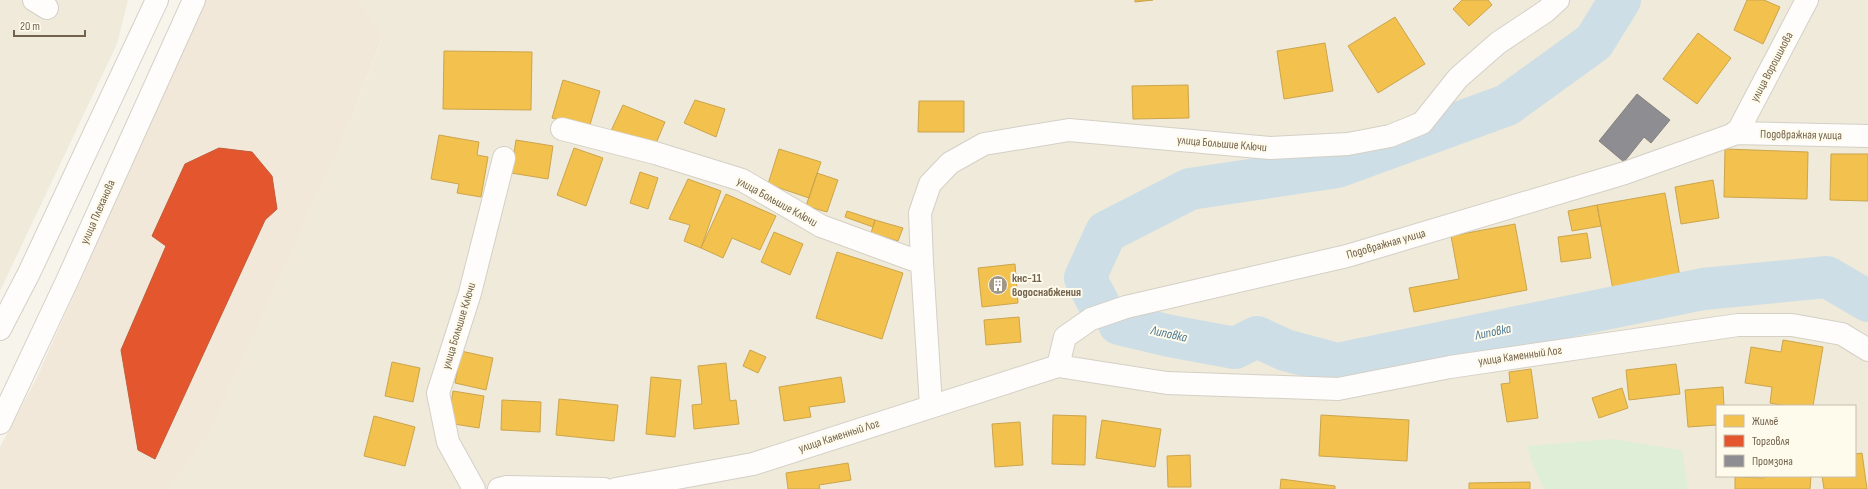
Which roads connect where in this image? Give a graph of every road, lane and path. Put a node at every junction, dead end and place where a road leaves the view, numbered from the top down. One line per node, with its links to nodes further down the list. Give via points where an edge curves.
1 (157, 0): 10 (street, via 29,273)
2 (194, 0): 14 (street, улица Плеханова)
3 (1558, 0): 9 (street, улица Большие Ключи, via 1498,43 1458,78 1422,123 1390,136 1348,144 1270,148 1069,130 984,144 950,163 930,184 920,214)
4 (1806, 0): 6 (street, улица Ворошилова)
5 (562, 129): 9 (street, улица Большие Ключи, via 655,153 742,180 821,226)
6 (1736, 133): 7 (street, Подовражная улица); 12 (street, Подовражная улица, via 1625,173 1347,256 1126,307 1091,319 1065,337)
7 (1868, 136)
8 (504, 158): 15 (street, улица Большие Ключи, via 470,293 438,393 448,442)
9 (922, 263): 13 (street, улица Большие Ключи)
10 (0, 329)
11 (1868, 350): 12 (street, улица Каменный Лог, via 1842,334 1792,325 1738,325 1450,367 1338,389 1167,383)
12 (1058, 366): 13 (street, улица Каменный Лог)
13 (931, 406): 18 (street, улица Каменный Лог, via 753,464)
14 (0, 424)
15 (474, 489)
16 (499, 489): 17 (street)
17 (604, 489)
18 (616, 489)

